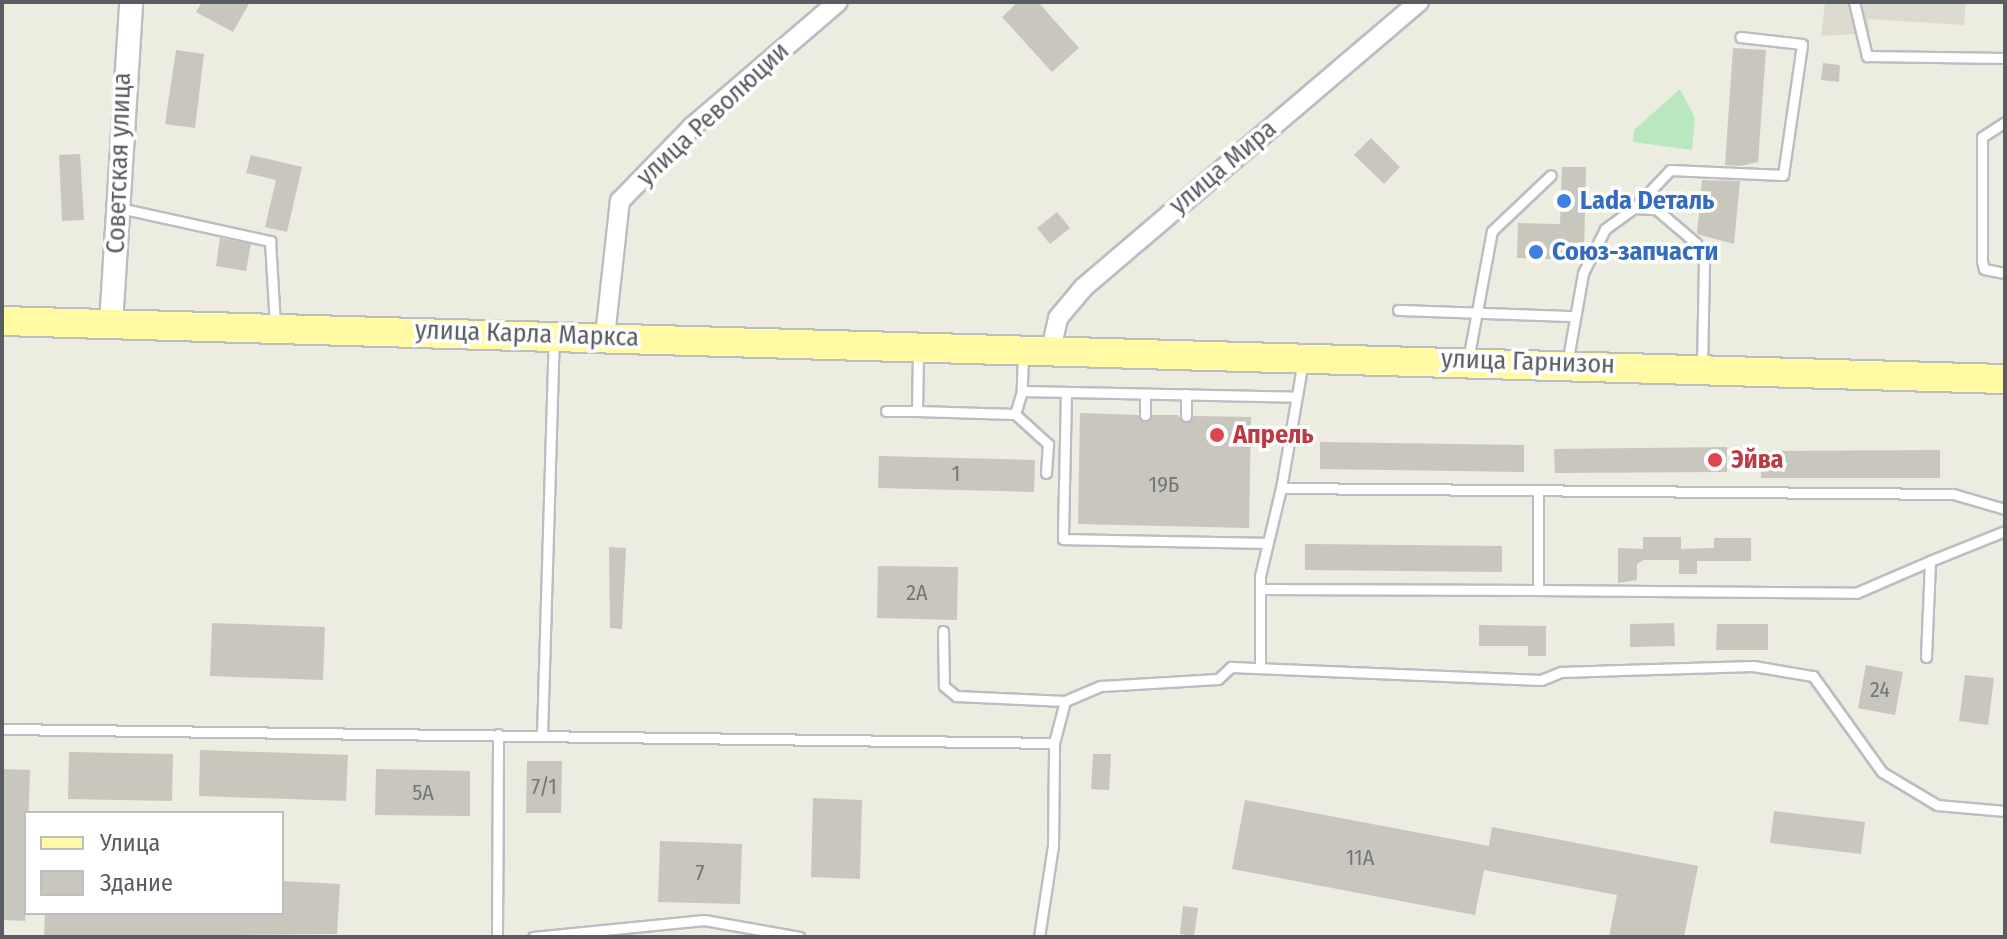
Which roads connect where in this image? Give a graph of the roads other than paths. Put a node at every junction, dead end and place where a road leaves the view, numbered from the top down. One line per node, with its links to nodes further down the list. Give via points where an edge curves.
1 (131, 2): 9 (street, Советская улица)
2 (838, 2): 19 (street, улица Революции, via 692,127 620,201)
3 (1419, 2): 22 (street, улица Мира, via 1084,287 1058,318)
4 (1854, 2): 6 (lane, via 1867,56)
5 (1740, 37): 10 (lane, via 1802,41 1783,175 1670,170)
6 (2005, 58)
7 (2005, 122): 11 (lane, via 1987,127 1982,152 1982,261 1984,269)
8 (1551, 175): 13 (lane, via 1496,224)
9 (117, 207): 16 (street, Советская улица); 17 (lane, via 270,241)
10 (1634, 208): 14 (lane, via 1605,229); 26 (lane, via 1656,209 1696,243 1704,263)
11 (2005, 273)
12 (1398, 310): 13 (lane)
13 (1477, 312): 14 (lane); 24 (lane)
14 (1571, 316): 25 (lane)
15 (2, 321): 16 (main road, улица Карла Маркса)
16 (111, 324): 17 (main road, улица Карла Маркса)
17 (275, 328): 18 (main road, улица Карла Маркса)
18 (554, 334): 19 (main road, улица Карла Маркса); 53 (lane)
19 (605, 336): 20 (main road, улица Карла Маркса)
20 (918, 345): 21 (main road, улица Карла Маркса); 34 (lane)
21 (1023, 349): 22 (main road, улица Карла Маркса); 28 (lane)
22 (1051, 349): 23 (main road, улица Гарнизон)
23 (1305, 354): 24 (main road, улица Гарнизон); 32 (lane)
24 (1468, 360): 25 (main road, улица Гарнизон)
25 (1567, 364): 26 (main road, улица Гарнизон)
26 (1702, 367): 27 (main road, улица Гарнизон)
27 (2005, 379)
28 (1022, 391): 29 (lane); 35 (lane)
29 (1066, 392): 30 (lane); 43 (lane, via 1063,539)
30 (1145, 394): 31 (lane); 36 (lane)
31 (1186, 394): 32 (lane); 37 (lane)
32 (1297, 397): 39 (lane)
33 (886, 411): 34 (lane)
34 (917, 411): 35 (lane)
35 (1015, 414): 38 (lane, via 1048,444)
36 (1145, 415)
37 (1186, 416)
38 (1046, 473)
39 (1281, 488): 40 (lane); 43 (lane)
40 (1538, 490): 41 (lane, via 1953,494); 46 (lane)
41 (2005, 509)
42 (2005, 531): 44 (lane)
43 (1266, 543): 45 (lane)
44 (1930, 561): 46 (lane, via 1856,593); 48 (lane)
45 (1260, 589): 46 (lane); 49 (lane)
46 (1538, 590)
47 (943, 631): 50 (lane, via 944,686 956,696)
48 (1926, 657)
49 (1260, 668): 50 (lane, via 1231,667 1218,679 1101,686); 55 (lane, via 1541,680 1561,672 1753,666 1813,676 1882,772 1937,805)
50 (1065, 701): 54 (lane)
51 (2, 729): 52 (lane)
52 (498, 734): 53 (lane); 56 (lane)
53 (542, 735): 54 (lane)
54 (1054, 743): 59 (lane, via 1053,846)
55 (2005, 811)
56 (497, 937)
57 (533, 937): 58 (lane, via 704,920)
58 (800, 937)
59 (1039, 937)

